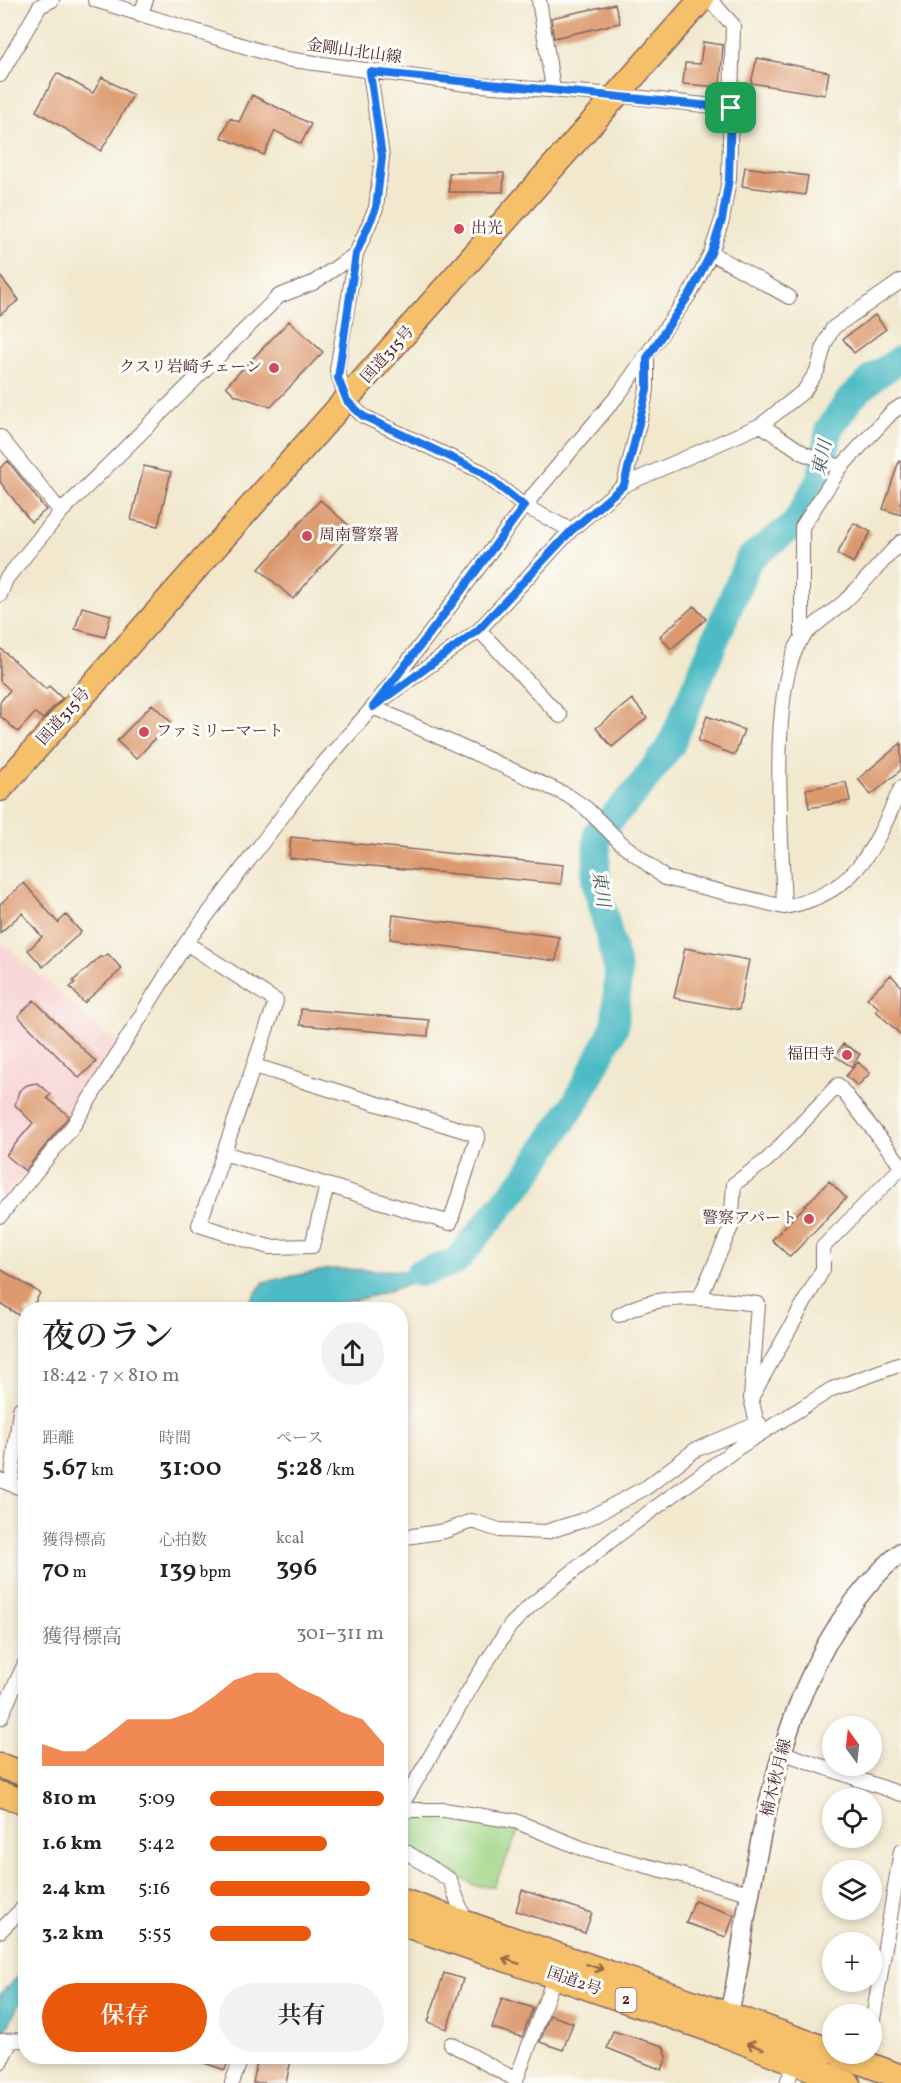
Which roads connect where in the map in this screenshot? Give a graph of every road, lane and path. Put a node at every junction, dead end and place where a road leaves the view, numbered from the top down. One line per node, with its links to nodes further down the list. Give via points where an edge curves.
1 (52, 0): 9 (street, via 40,6)
2 (95, 0): 7 (street, 金剛山北山線)
3 (146, 0): 7 (street)
4 (539, 0): 10 (street)
5 (701, 0): 11 (highway, 国道315号)
6 (710, 0): 12 (street, via 733,25)
7 (140, 15): 8 (street, 金剛山北山線, via 286,59)
8 (370, 72): 10 (street, 金剛山北山線); 14 (street, via 382,157 376,208)
9 (0, 75)
10 (553, 89): 11 (street, 金剛山北山線)
11 (616, 95): 12 (street, 金剛山北山線); 18 (highway, 国道315号)
12 (731, 108): 13 (street, via 729,179)
13 (711, 253): 16 (street); 17 (street, via 691,292)
14 (356, 254): 18 (street, via 337,370); 25 (street, via 313,283 279,296)
15 (901, 281): 20 (street, via 833,328 817,371 804,391)
16 (789, 297)
17 (647, 358): 23 (street, via 647,390); 24 (street)
18 (347, 401): 24 (street, via 363,416 480,471); 35 (highway, 国道315号)
19 (901, 406): 22 (street)
20 (761, 425): 22 (street, via 805,454); 23 (street)
21 (2, 443): 25 (street)
22 (835, 465): 31 (street, via 802,527)
23 (624, 485): 26 (street)
24 (524, 506): 26 (street); 32 (street)
25 (62, 512): 28 (street)
26 (571, 531): 30 (street)
27 (901, 543): 31 (street)
28 (3, 576): 29 (street)
29 (0, 595)
30 (478, 630): 32 (street); 33 (street)
31 (802, 639): 36 (street, via 790,659 783,692 780,783)
32 (373, 707): 36 (street, via 567,795 665,878); 37 (street, via 315,772)
33 (560, 716)
34 (901, 788): 36 (street, via 874,847 850,879 801,903)
35 (0, 789)
36 (784, 906)
37 (186, 943): 38 (street, via 276,1000); 42 (street, via 73,1126)
38 (255, 1066): 39 (street); 41 (street, via 478,1135 450,1223)
39 (224, 1153): 41 (street); 41 (street, via 199,1225 270,1247 312,1246)
40 (901, 1167): 43 (street, via 838,1085 767,1160 734,1184 731,1227); 46 (street, via 823,1247 823,1269)
41 (327, 1185)
42 (0, 1216)
43 (700, 1297): 44 (street, via 638,1304); 46 (street, via 758,1304)
44 (619, 1315)
45 (901, 1364): 48 (street, via 832,1389)
46 (751, 1398): 48 (street)
47 (18, 1419): 49 (street)
48 (759, 1429): 50 (street, via 695,1450 647,1487 587,1518 546,1532 499,1530 471,1521 445,1531); 59 (street, via 618,1535 510,1626)
49 (6, 1482)
50 (408, 1537)
51 (901, 1552): 54 (street, 楠木秋月線, via 855,1602 828,1640)
52 (18, 1679): 53 (street)
53 (0, 1718)
54 (781, 1752): 58 (street); 64 (street, 楠木秋月線)
55 (0, 1766): 56 (highway)
56 (18, 1772)
57 (0, 1794): 60 (highway)
58 (901, 1794)
59 (408, 1796)
60 (18, 1800)
61 (408, 1809): 64 (street, via 444,1810 515,1821 586,1850)
62 (901, 1851): 71 (street)
63 (408, 1853): 67 (street, via 450,1880)
64 (750, 1893): 72 (street, 楠木秋月線)
65 (408, 1903): 67 (highway, 国道2号 / 2)
66 (18, 1913): 69 (street)
67 (465, 1921): 72 (highway, 国道2号 / 2, one-way to 72)
68 (408, 1926): 70 (highway, 国道2号 / 2, one-way to 68)
69 (0, 1931)
70 (555, 1976): 72 (highway, 国道2号 / 2); 74 (street, via 516,2080)
71 (876, 2004)
72 (726, 2023): 75 (highway, 国道2号 / 2); 79 (highway, 国道2号 / 2, one-way to 72)
73 (12, 2040): 76 (street)
74 (451, 2044)
75 (822, 2048)
76 (0, 2062)
77 (239, 2064): 81 (street)
78 (877, 2064): 80 (highway)
79 (791, 2073): 82 (highway, 国道2号 / 2)
80 (901, 2077)
81 (232, 2083)
82 (848, 2083)

